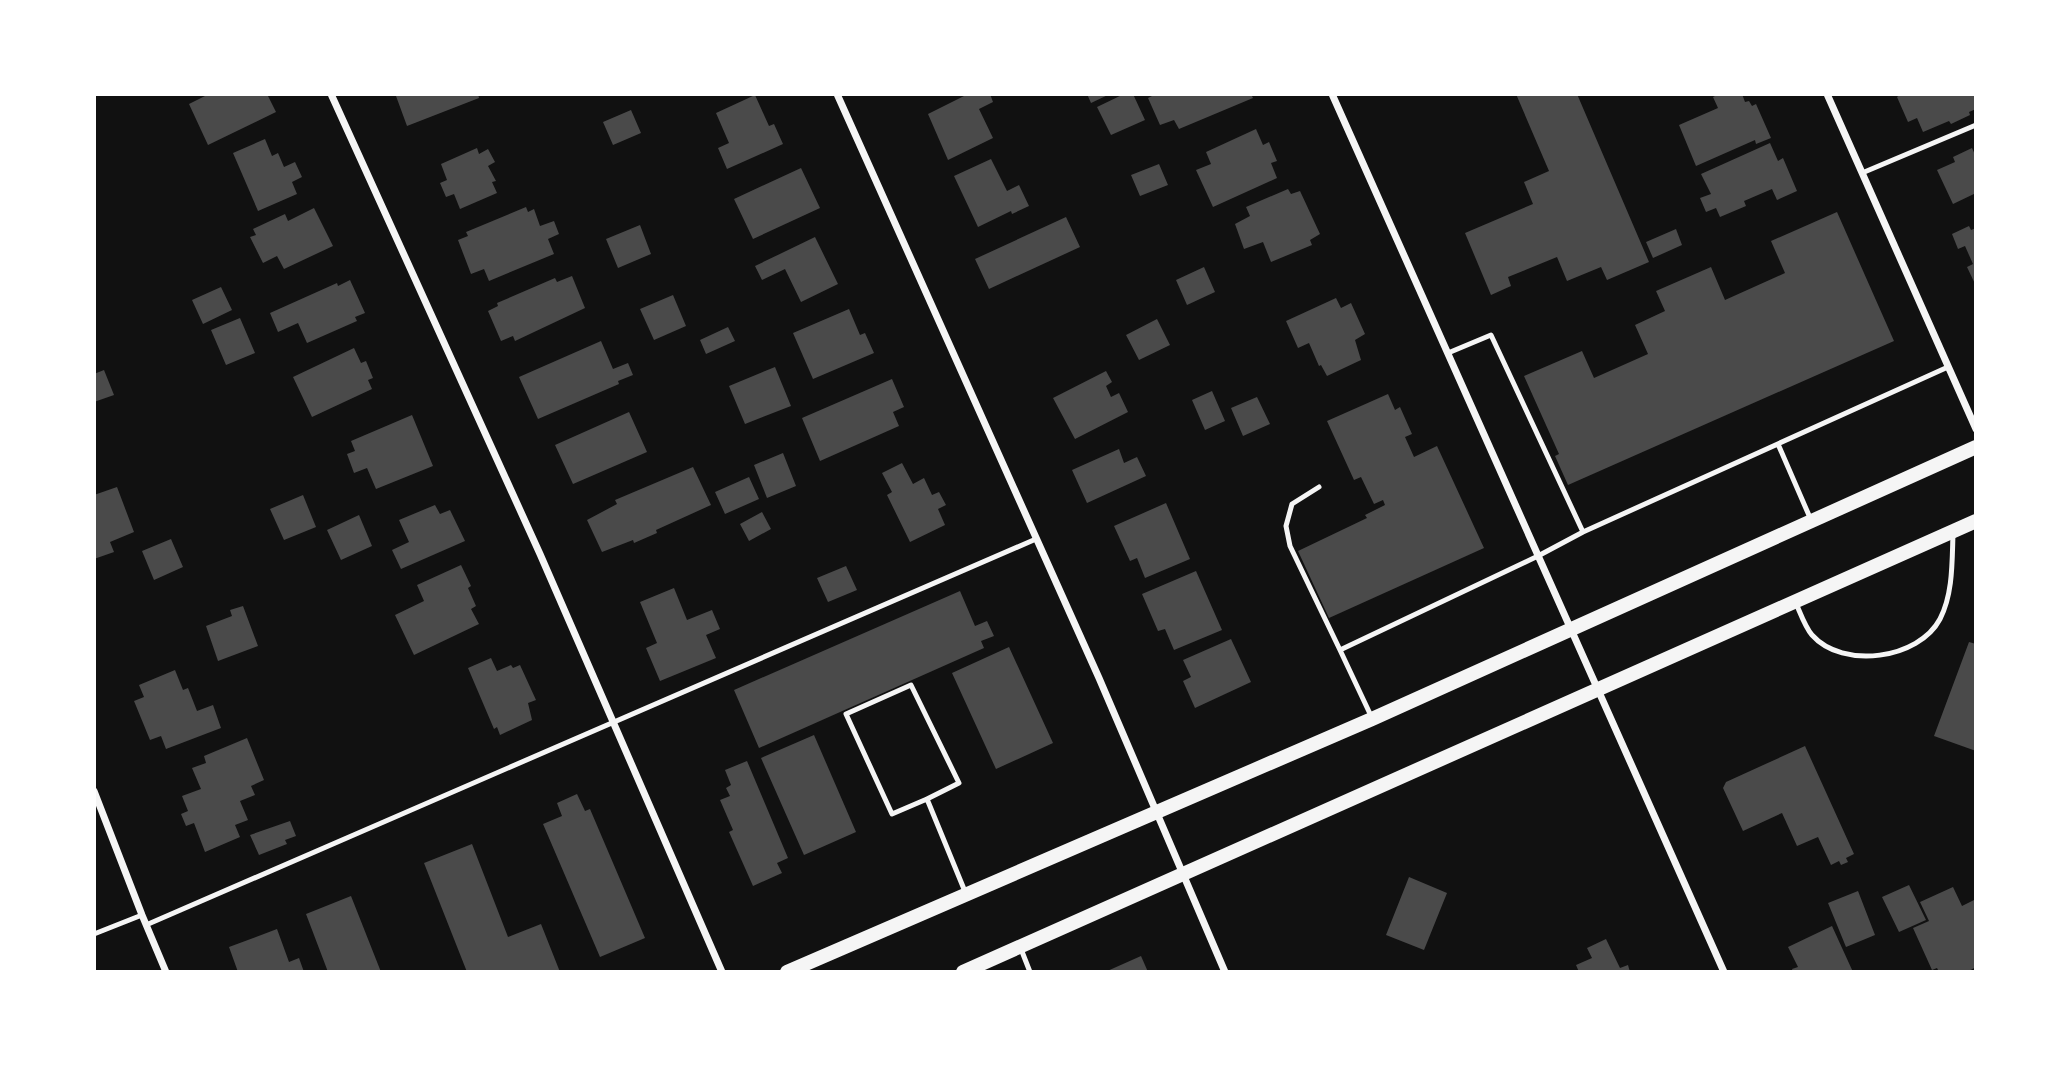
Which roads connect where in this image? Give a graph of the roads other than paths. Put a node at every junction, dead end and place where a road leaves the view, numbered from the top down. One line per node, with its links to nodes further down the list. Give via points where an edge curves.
1 (331, 94): 24 (street)
2 (837, 94): 17 (street)
3 (1332, 94): 7 (street)
4 (1827, 94): 6 (street)
5 (1976, 125): 6 (lane)
6 (1862, 173): 8 (street)
7 (1448, 353): 16 (lane, via 1491,335); 18 (street)
8 (1948, 367): 9 (street); 10 (lane)
9 (1976, 429)
10 (1778, 444): 13 (lane); 16 (lane)
11 (1976, 447): 13 (main road)
12 (1319, 487): 21 (lane, via 1292,504 1286,526 1290,546)
13 (1811, 520): 20 (main road)
14 (1976, 521): 15 (main road)
15 (1953, 531): 19 (main road); 19 (lane, via 1950,583 1941,617 1932,631 1892,655 1846,653 1828,646 1812,635)
16 (1583, 532): 18 (lane)
17 (1036, 539): 24 (lane); 27 (street)
18 (1538, 556): 20 (street); 21 (lane)
19 (1796, 601): 22 (main road)
20 (1572, 627): 22 (street); 23 (main road)
21 (1340, 650): 23 (lane)
22 (1599, 689): 28 (main road); 40 (street)
23 (1372, 719): 27 (main road)
24 (613, 722): 31 (lane); 35 (street)
25 (94, 790): 30 (street)
26 (927, 799): 26 (lane, via 959,783 911,685 846,714 892,814); 29 (lane)
27 (1156, 812): 28 (street); 29 (main road)
28 (1182, 874): 33 (main road); 39 (street)
29 (966, 894): 36 (main road)
30 (142, 915): 31 (street); 32 (lane)
31 (146, 925): 34 (street)
32 (94, 934)
33 (1020, 947): 37 (main road); 38 (lane)
34 (166, 971)
35 (722, 971)
36 (787, 971)
37 (963, 971)
38 (1030, 971)
39 (1226, 971)
40 (1724, 971)

